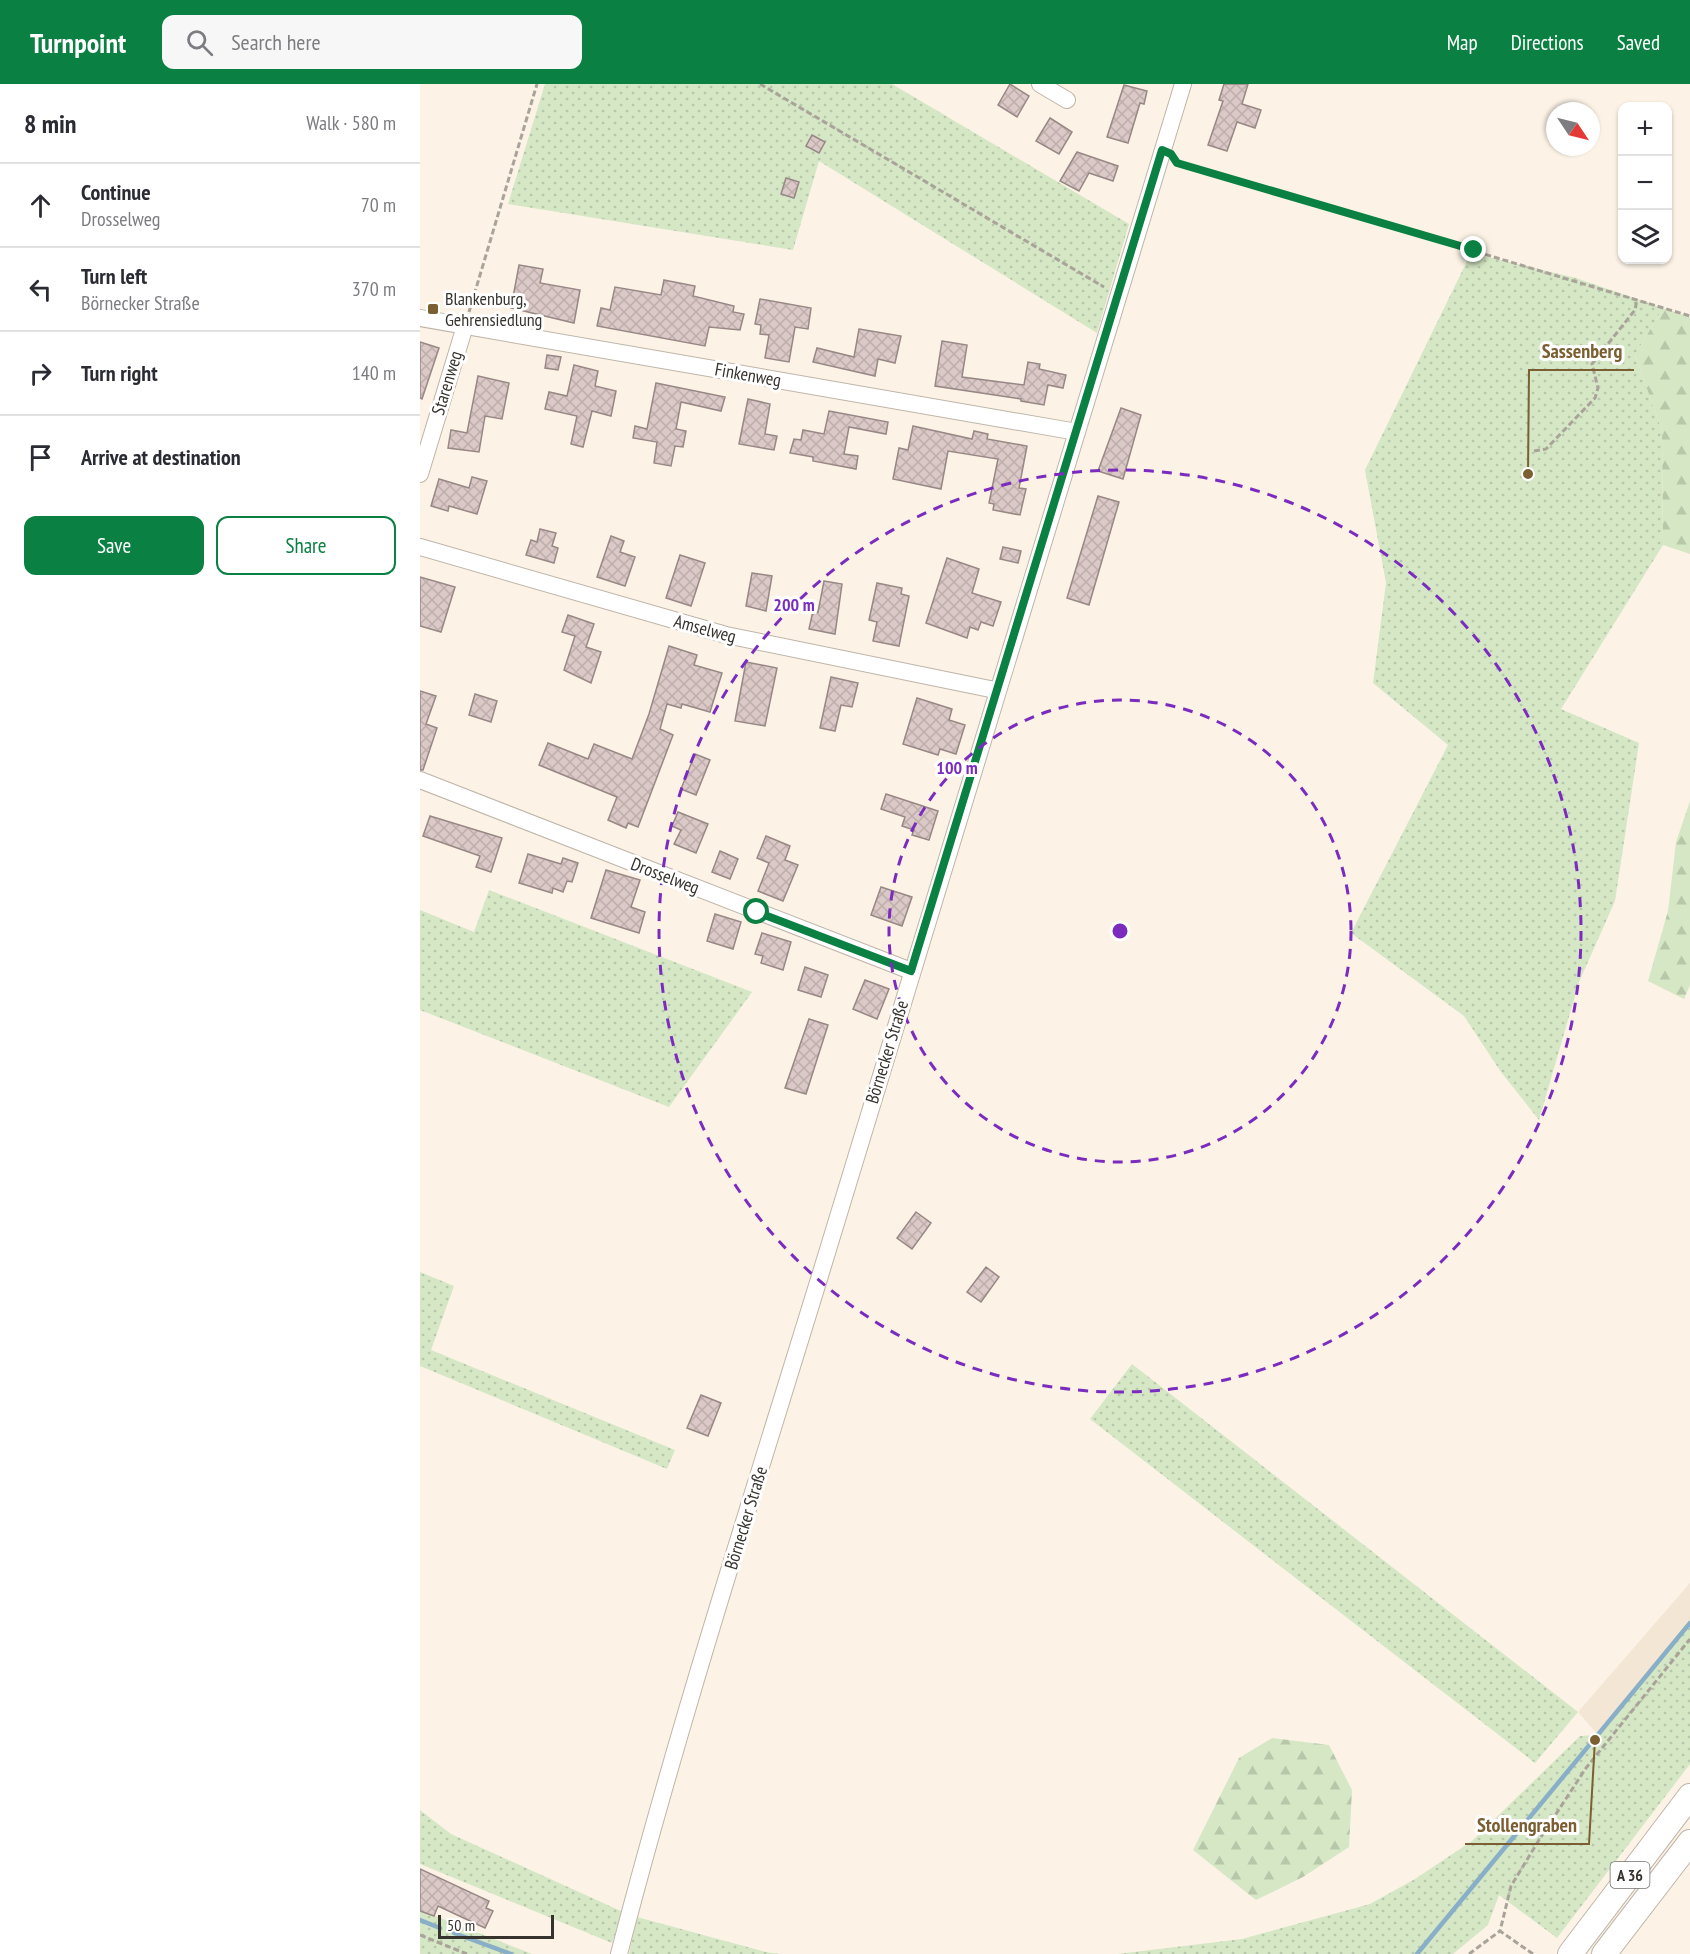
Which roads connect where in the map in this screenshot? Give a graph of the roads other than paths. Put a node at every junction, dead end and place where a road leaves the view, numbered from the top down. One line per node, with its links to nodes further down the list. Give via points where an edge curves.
1 (1040, 84): 3 (street)
2 (1183, 84): 6 (street, Börnecker Straße)
3 (1067, 100)
4 (420, 318): 5 (street, Finkenweg)
5 (465, 326): 6 (street, Finkenweg); 7 (street, Starenweg)
6 (1077, 432): 9 (street, Börnecker Straße)
7 (420, 474)
8 (420, 547): 9 (street, Amselweg, via 726,635)
9 (995, 690): 11 (street, Börnecker Straße)
10 (420, 780): 11 (street, Drosselweg)
11 (911, 971): 14 (street, Börnecker Straße, via 651,1831)
12 (1690, 1796): 15 (highway, A 36)
13 (1690, 1842): 16 (highway, A 36)
14 (619, 1954)
15 (1570, 1954)
16 (1604, 1954)

